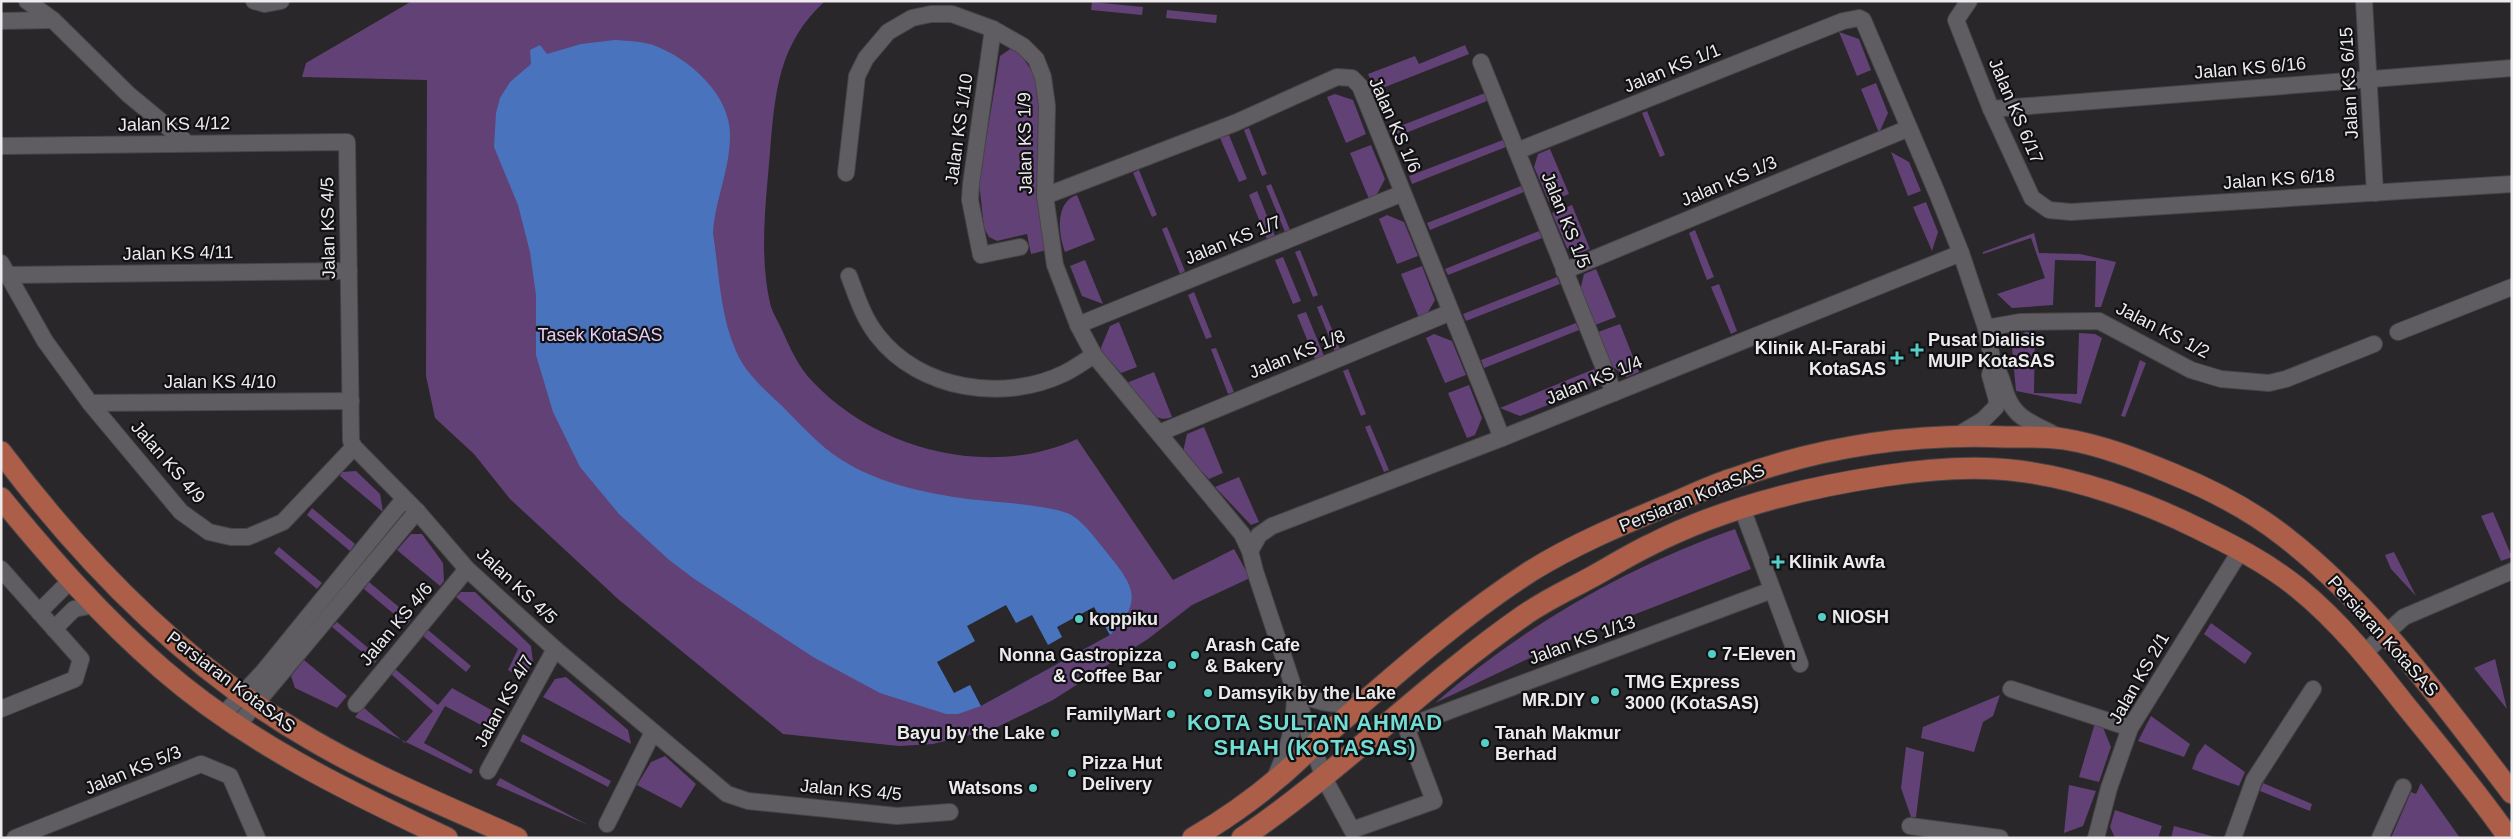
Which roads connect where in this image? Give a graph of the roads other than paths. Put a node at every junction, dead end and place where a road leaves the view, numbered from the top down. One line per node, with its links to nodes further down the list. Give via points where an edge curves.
1 (27, 1): 6 (street)
2 (254, 1): 3 (street, via 265,4)
3 (280, 1)
4 (1969, 1): 12 (street, Jalan KS 6/17, via 1956,20)
5 (2364, 1): 11 (street, Jalan KS 6/15)
6 (53, 20): 7 (street); 15 (street, via 128,94)
7 (1, 21)
8 (993, 29): 18 (street, Jalan KS 1/9, via 952,14 931,14 912,18 888,32 866,58 857,76); 22 (street, Jalan KS 1/9, via 1030,52 1036,58 1043,77 1047,106); 24 (street, Jalan KS 1/10, via 970,200 981,255)
9 (1481, 62): 17 (street, Jalan KS 1/5)
10 (2512, 68): 11 (street, Jalan KS 6/16)
11 (2369, 78): 12 (street, Jalan KS 6/16); 21 (street, Jalan KS 6/15)
12 (1991, 109): 23 (street, Jalan KS 6/17, via 2032,198)
13 (1909, 128): 17 (street, Jalan KS 1/1, via 1863,20 1852,17); 25 (street); 27 (street, Jalan KS 1/3)
14 (347, 142): 15 (street, Jalan KS 4/12); 28 (street, Jalan KS 4/5)
15 (187, 143): 16 (street, Jalan KS 4/12)
16 (1, 146)
17 (1517, 152): 27 (street, Jalan KS 1/5)
18 (846, 173)
19 (2512, 184): 21 (street, Jalan KS 6/18)
20 (1403, 193): 22 (street, Jalan KS 1/6, via 1360,86 1352,78 1337,77 1234,123); 31 (street, Jalan KS 1/6); 32 (street, Jalan KS 1/7)
21 (2375, 193): 23 (street, Jalan KS 6/18, via 2071,212)
22 (1045, 196): 32 (street, Jalan KS 1/9, via 1055,265)
23 (2049, 210)
24 (1020, 247)
25 (1961, 252): 33 (street); 38 (street, Jalan KS 1/4)
26 (4, 269): 28 (street, Jalan KS 4/11); 40 (street, Jalan KS 4/9, via 45,340)
27 (1564, 270): 38 (street, Jalan KS 1/5)
28 (349, 271): 39 (street, Jalan KS 4/5)
29 (849, 276): 36 (street, via 864,316 884,344 916,370 949,382 985,389 1030,384 1066,373)
30 (2512, 287): 34 (street)
31 (1451, 312): 41 (street, Jalan KS 1/8); 43 (street, Jalan KS 1/6)
32 (1078, 325): 36 (street, Jalan KS 1/9)
33 (1986, 328): 35 (street, Jalan KS 1/2, via 2020,322 2099,321 2191,370 2221,379 2269,383); 37 (street)
34 (2398, 332)
35 (2374, 344)
36 (1094, 355): 41 (street, Jalan KS 1/9)
37 (1993, 363): 42 (street, via 1990,375 1996,407 1979,423); 44 (street, via 2001,373 2007,396 2017,412)
38 (1614, 393): 43 (street, Jalan KS 1/4)
39 (351, 401): 40 (street, Jalan KS 4/10); 45 (street, Jalan KS 4/5, via 351,441)
40 (90, 403): 45 (street, Jalan KS 4/9, via 181,512 209,532 231,537 258,534 283,522)
41 (1159, 433): 51 (street, Jalan KS 1/9, via 1242,534)
42 (1958, 435): 44 (main road, Persiaran KotaSAS); 65 (main road, Persiaran KotaSAS, via 1884,442 1798,459 1731,479 1636,519 1570,550 1504,589 1474,609)
43 (1502, 438): 51 (street, Jalan KS 1/4, via 1272,526 1259,535)
44 (2062, 439): 61 (main road, Persiaran KotaSAS, via 2146,463 2193,482 2241,507 2283,535 2320,566)
45 (354, 447): 48 (street, Jalan KS 4/5)
46 (1, 452): 69 (main road, Persiaran KotaSAS, via 54,520 129,601 176,643)
47 (1, 498): 56 (main road, Persiaran KotaSAS)
48 (404, 499): 50 (street, Jalan KS 4/5); 69 (street, via 263,672)
49 (1742, 508): 52 (main road, Persiaran KotaSAS, via 1802,490 1906,472 1949,468 2018,471 2054,477 2170,514); 57 (street); 78 (main road, Persiaran KotaSAS, via 1651,544 1525,614 1405,707)
50 (417, 511): 53 (street, Jalan KS 4/5); 69 (street)
51 (1250, 550): 68 (street, Jalan KS 1/9)
52 (2241, 550): 63 (main road, Persiaran KotaSAS, via 2297,587); 74 (street, Jalan KS 2/1)
53 (467, 569): 62 (street, Jalan KS 4/5); 70 (street, Jalan KS 4/6)
54 (2512, 571): 61 (street, via 2414,612)
55 (3, 573): 59 (street)
56 (70, 580): 58 (main road, Persiaran KotaSAS); 59 (street)
57 (1772, 590): 64 (street); 73 (street, Jalan KS 1/13)
58 (94, 605): 60 (street, via 74,609); 72 (main road, Persiaran KotaSAS, via 162,670)
59 (39, 612): 60 (street)
60 (54, 629): 71 (street, via 81,659 76,679)
61 (2385, 633): 63 (street); 81 (main road, Persiaran KotaSAS)
62 (555, 649): 75 (street, Jalan KS 4/5); 77 (street, Jalan KS 4/7)
63 (2364, 653): 95 (main road, Persiaran KotaSAS)
64 (1800, 664)
65 (1381, 688): 68 (street, via 1367,697 1339,705 1313,700); 76 (main road, Persiaran KotaSAS)
66 (2011, 689): 74 (street)
67 (2313, 689): 93 (street, via 2254,780)
68 (1295, 691): 76 (street, Jalan KS 1/9); 79 (street, via 1291,741)
69 (249, 698): 72 (street); 88 (main road, Persiaran KotaSAS, via 340,756)
70 (356, 704)
71 (1, 709)
72 (230, 720): 87 (main road, Persiaran KotaSAS, via 304,767)
73 (1406, 727): 78 (street, Jalan KS 1/9, via 1434,801 1352,830)
74 (2130, 728): 92 (street, Jalan KS 2/1)
75 (653, 732): 82 (street, Jalan KS 4/5, via 736,798 897,816); 83 (street)
76 (1313, 746): 78 (street, Jalan KS 1/9); 79 (main road, Persiaran KotaSAS)
77 (488, 771)
78 (1323, 776): 90 (main road, Persiaran KotaSAS)
79 (1273, 782): 89 (main road, Persiaran KotaSAS)
80 (2404, 787): 94 (street)
81 (2512, 793)
82 (950, 812)
83 (606, 824)
84 (1910, 826): 91 (street)
85 (15, 838): 86 (street, Jalan KS 5/3, via 200,764 230,776)
86 (257, 838)
87 (447, 838)
88 (516, 838)
89 (1193, 838)
90 (1242, 838)
91 (2000, 838)
92 (2096, 838)
93 (2233, 838)
94 (2380, 838)
95 (2509, 838)

